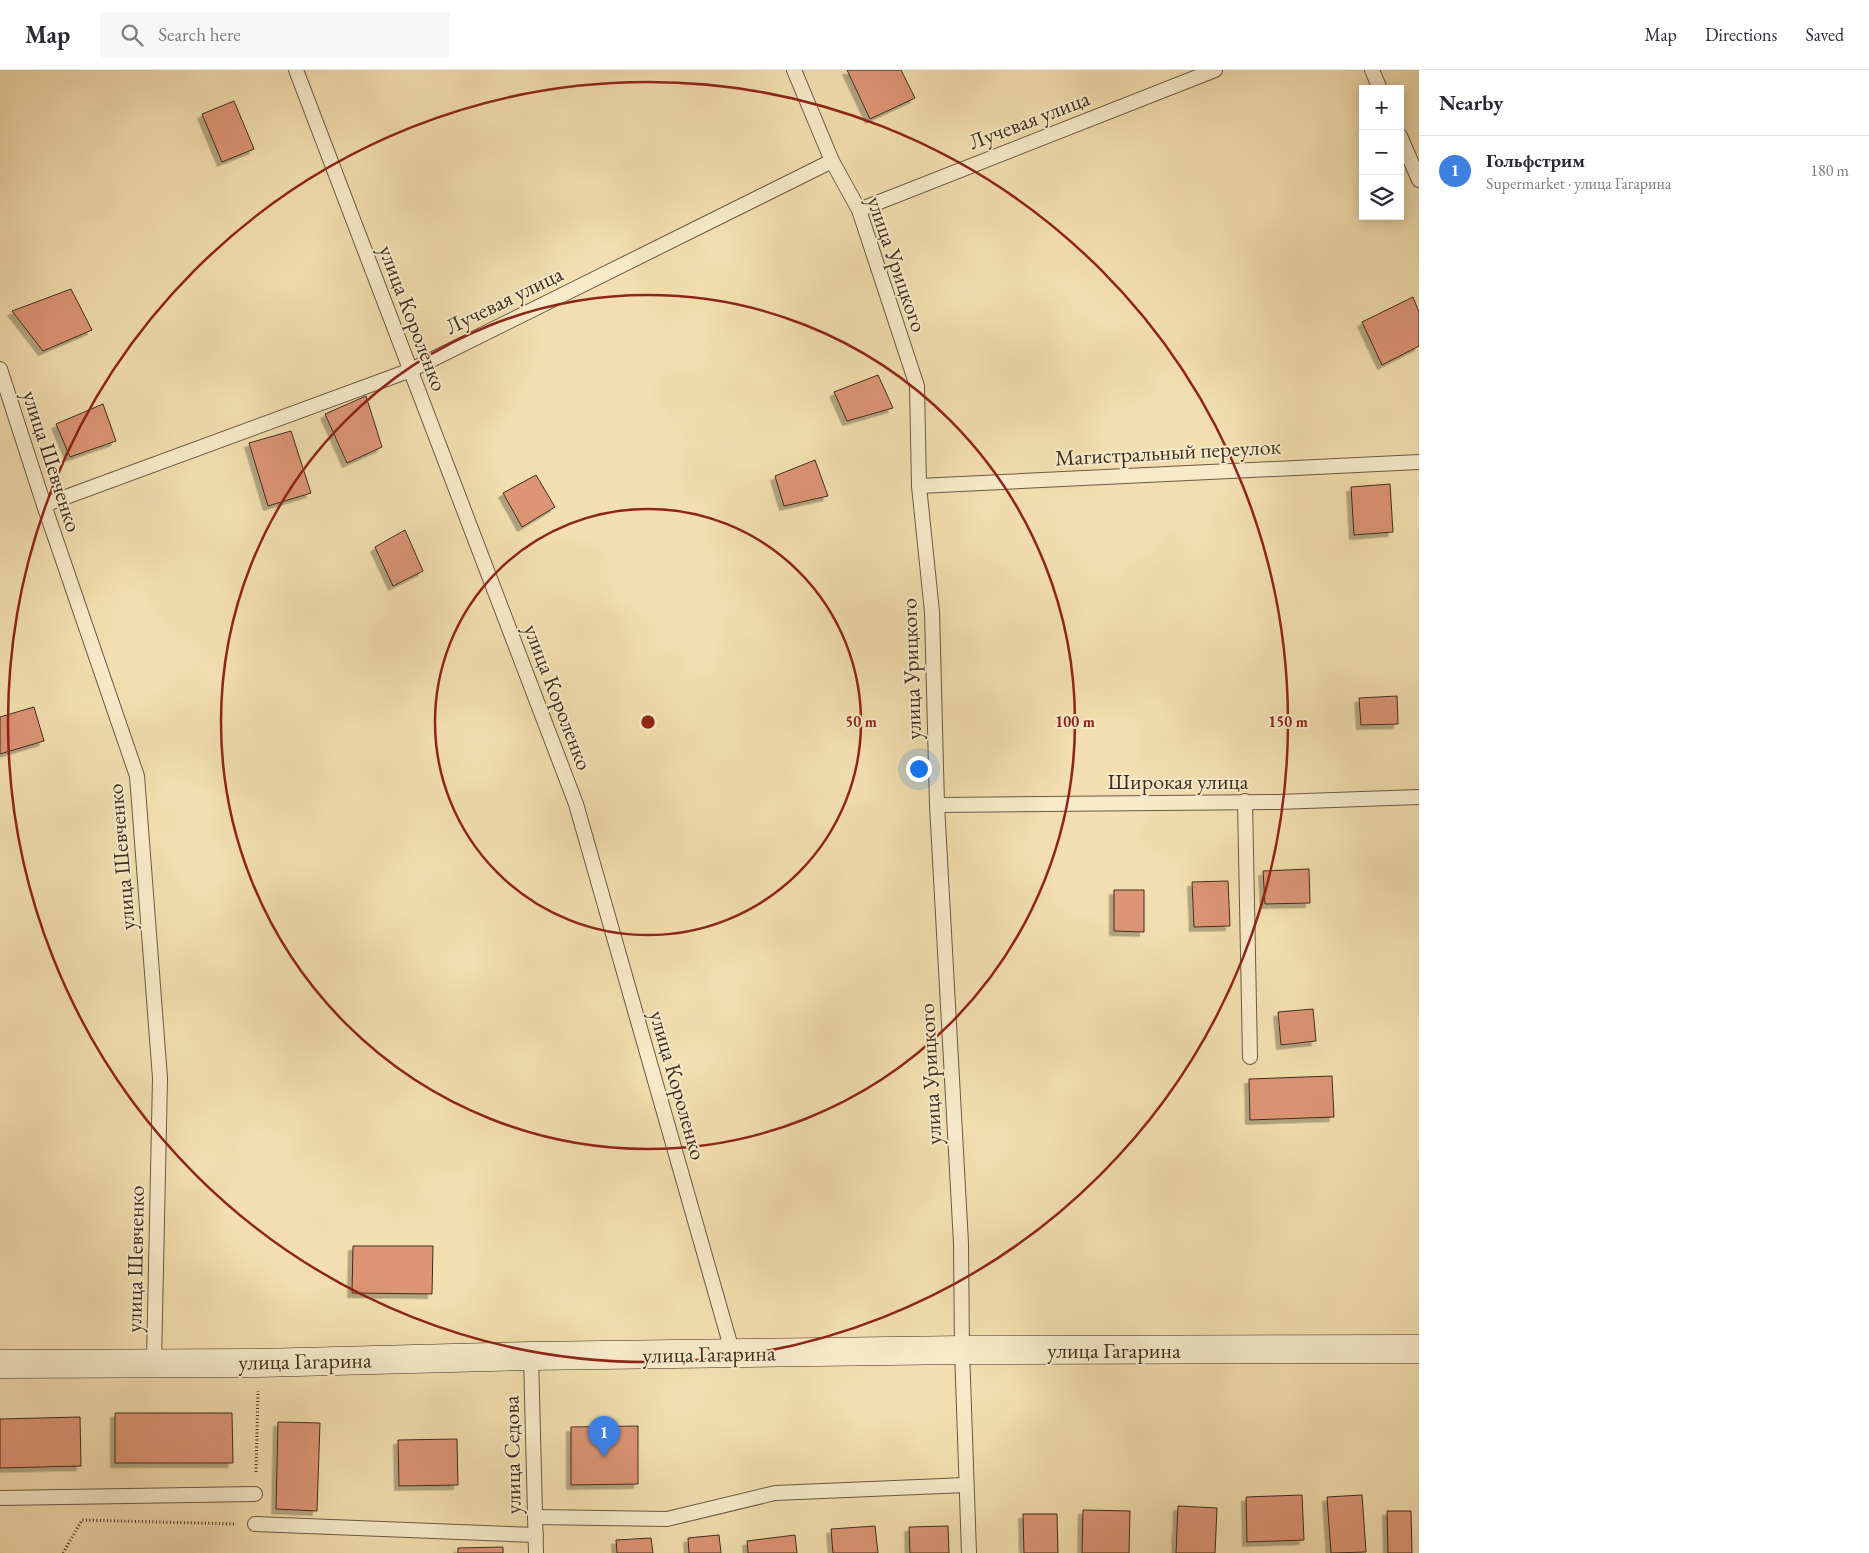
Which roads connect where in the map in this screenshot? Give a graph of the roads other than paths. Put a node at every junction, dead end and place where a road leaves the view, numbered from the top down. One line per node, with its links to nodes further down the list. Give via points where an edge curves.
1 (296, 70): 11 (lane, улица Короленко)
2 (794, 70): 7 (lane, улица Урицкого)
3 (1215, 70): 9 (lane, Лучевая улица)
4 (1372, 70): 5 (lane)
5 (1378, 85)
6 (1404, 145): 8 (lane)
7 (832, 162): 9 (lane, улица Урицкого); 11 (lane, Лучевая улица)
8 (1419, 180)
9 (859, 210): 13 (lane, улица Урицкого, via 917,386)
10 (0, 369): 14 (lane, улица Шевченко)
11 (410, 370): 14 (lane, Лучевая улица); 21 (lane, улица Короленко, via 576,804)
12 (1419, 462): 13 (lane, Магистральный переулок)
13 (919, 486): 17 (lane, улица Урицкого, via 932,612)
14 (44, 505): 23 (lane, улица Шевченко, via 137,776 160,1078)
15 (1419, 797): 16 (lane, Широкая улица)
16 (1245, 802): 17 (lane, Широкая улица); 18 (lane)
17 (937, 804): 20 (lane, улица Урицкого, via 960,1242)
18 (1250, 1056)
19 (1419, 1348): 20 (main road, улица Гагарина)
20 (962, 1350): 21 (main road, улица Гагарина); 25 (lane, улица Урицкого)
21 (733, 1354): 22 (main road, улица Гагарина)
22 (531, 1356): 23 (main road, улица Гагарина, via 259,1363); 28 (lane, улица Седова)
23 (154, 1362): 24 (main road, улица Гагарина)
24 (0, 1364)
25 (966, 1485): 28 (lane, via 775,1493 668,1520); 32 (lane, улица Урицкого)
26 (255, 1494): 27 (lane)
27 (0, 1498)
28 (535, 1517): 30 (lane, улица Седова)
29 (254, 1524): 30 (lane)
30 (536, 1536): 31 (lane, улица Седова)
31 (536, 1553)
32 (969, 1553)

